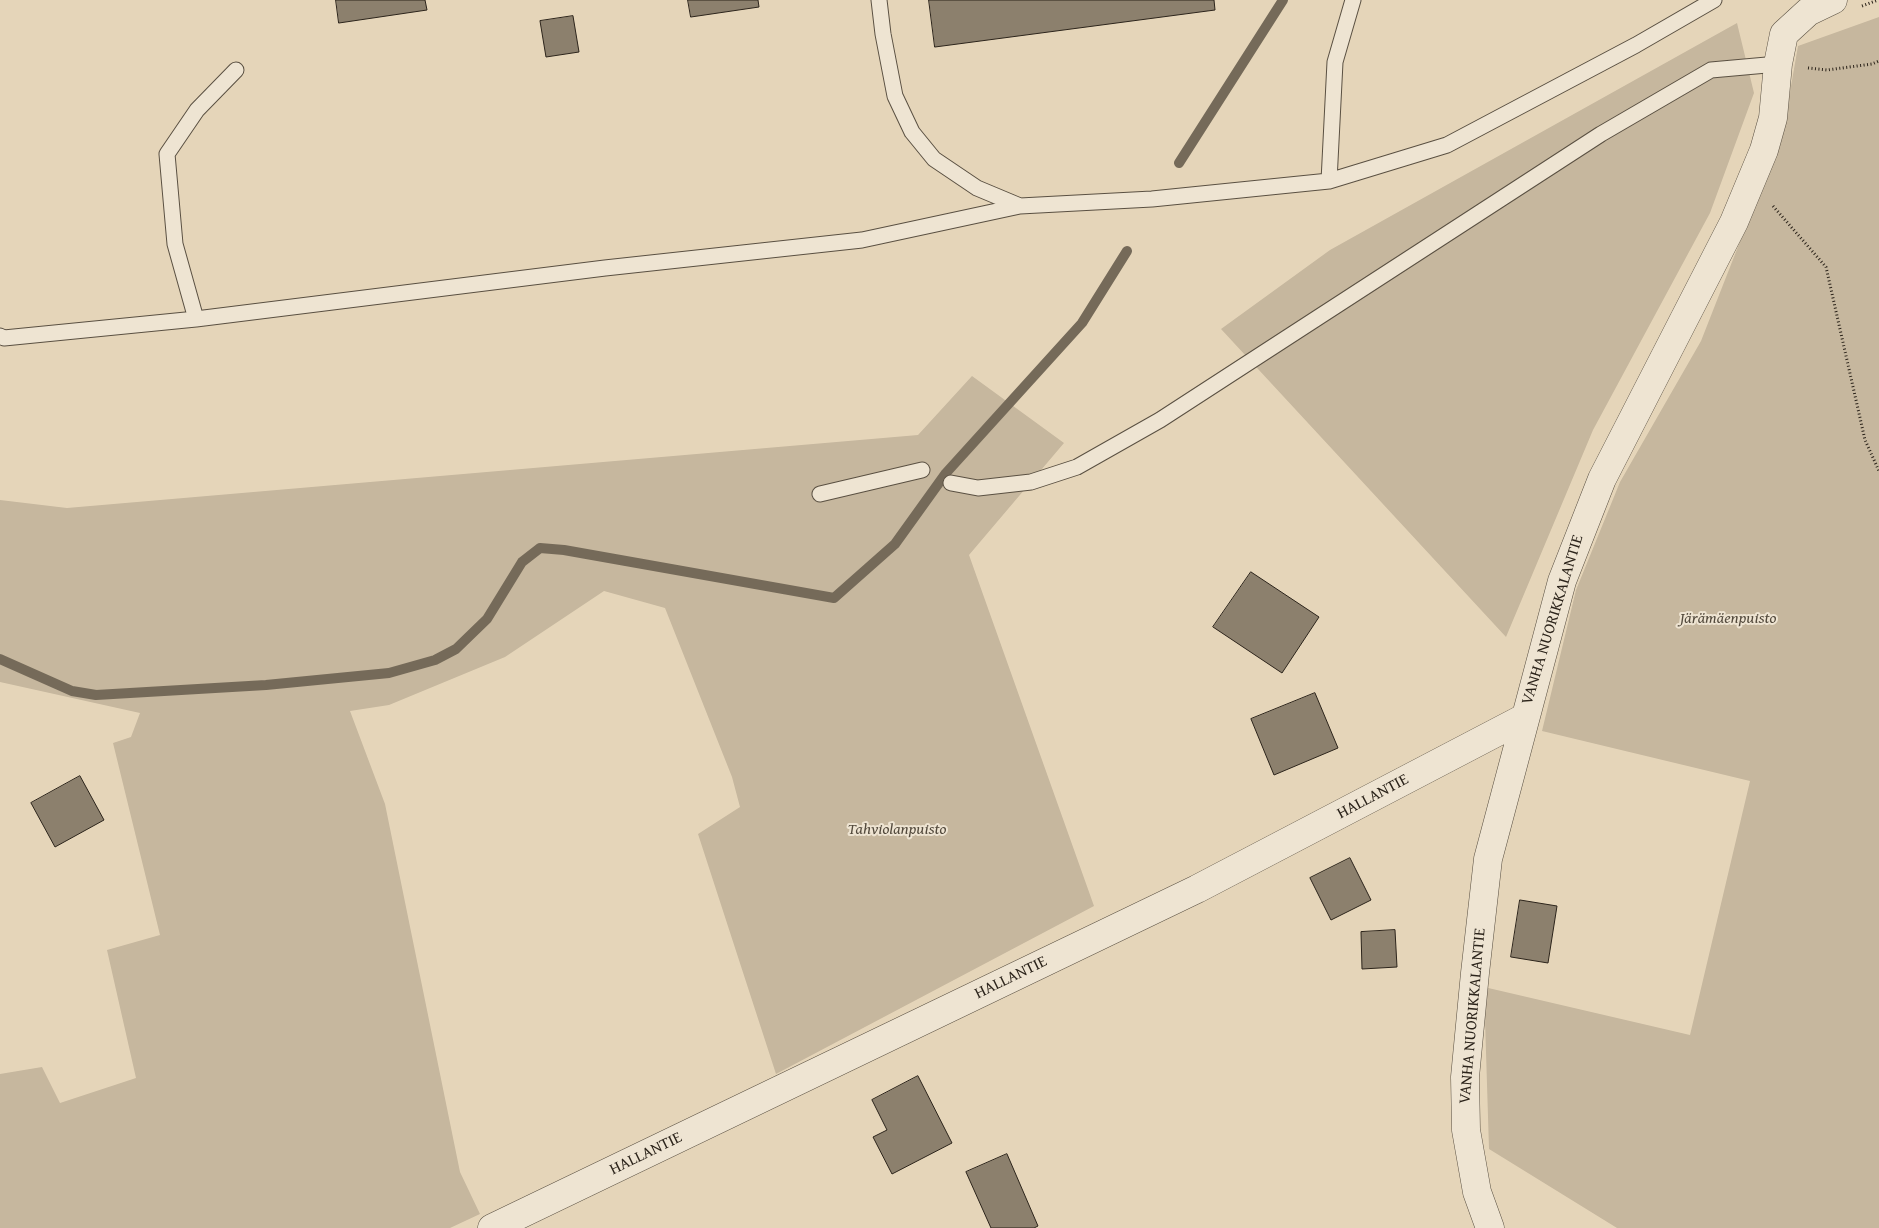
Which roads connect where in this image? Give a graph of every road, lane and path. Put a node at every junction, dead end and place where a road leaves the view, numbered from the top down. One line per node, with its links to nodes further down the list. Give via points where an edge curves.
1 (879, 0): 10 (lane, via 895,96 912,132 934,159 977,188)
2 (1353, 0): 9 (lane, via 1336,62)
3 (1714, 0): 9 (lane, via 1447,145)
4 (1833, 0): 6 (street, VANHA NUORIKKALANTIE, via 1795,22 1784,34)
5 (1879, 61): 6 (path, via 1828,70)
6 (1778, 64): 8 (street, VANHA NUORIKKALANTIE, via 1773,118 1764,150); 15 (lane, via 1711,70 1601,134 1160,420 1076,467 1031,482 1003,486 978,488)
7 (236, 70): 11 (lane, via 197,110 167,154 175,244)
8 (1750, 180): 14 (path, via 1826,267 1865,440); 17 (street, VANHA NUORIKKALANTIE, via 1734,222 1602,478 1562,581)
9 (1329, 181): 10 (lane, via 1152,199)
10 (1020, 206): 11 (lane, via 862,240)
11 (196, 319): 12 (lane)
12 (0, 336)
13 (922, 470): 16 (lane)
14 (1879, 471)
15 (951, 483)
16 (820, 494)
17 (1524, 718): 18 (street, HALLANTIE, via 1197,889); 19 (street, VANHA NUORIKKALANTIE, via 1488,859 1465,1077 1466,1130 1477,1192)
18 (492, 1228)
19 (1490, 1228)

